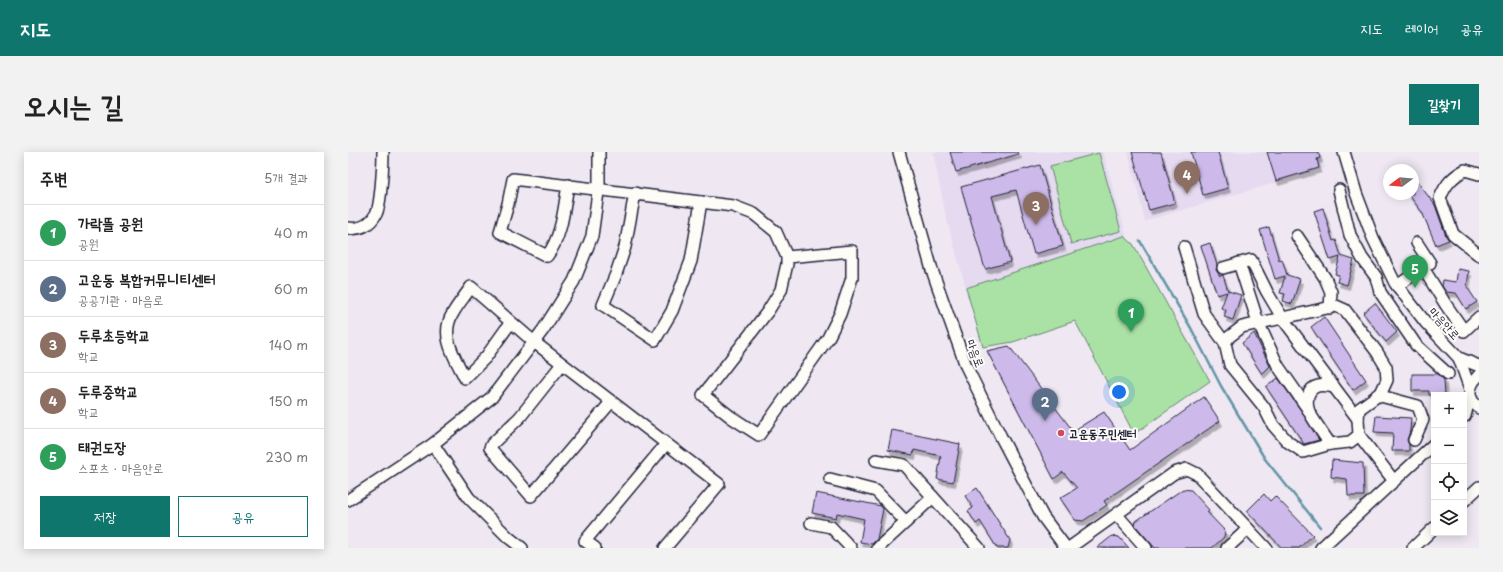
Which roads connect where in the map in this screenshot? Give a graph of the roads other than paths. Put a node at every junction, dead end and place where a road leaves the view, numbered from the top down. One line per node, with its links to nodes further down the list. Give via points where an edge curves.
1 (383, 152): 11 (street, via 377,213 367,226)
2 (599, 152): 7 (street)
3 (898, 152): 67 (street, 마음로, via 932,270 966,366 1043,517)
4 (1344, 152): 20 (street, 마음안로, via 1373,238)
5 (1479, 174): 15 (street, via 1466,170 1456,175 1445,187 1440,198 1452,234)
6 (568, 185): 6 (street, via 513,179 500,232 547,256 553,248 559,230); 7 (street)
7 (598, 189): 9 (street); 26 (street, via 592,236 574,281)
8 (1339, 190): 31 (street, via 1350,235 1376,277 1380,292 1416,345)
9 (635, 194): 10 (street); 10 (street, via 625,247 603,305 655,340 672,311 691,261)
10 (701, 202): 16 (street, via 733,206 754,214 776,232)
11 (348, 228)
12 (1297, 236): 21 (street, via 1325,278 1331,292)
13 (1417, 243): 19 (street, via 1430,263)
14 (1184, 247): 27 (street, via 1204,314)
15 (1478, 252)
16 (787, 257): 16 (street, via 852,252 852,278 840,314 828,338 759,435 703,395 772,306 781,290)
17 (1239, 263): 18 (street); 23 (street, via 1251,260); 25 (street)
18 (1223, 268)
19 (1423, 268): 20 (street); 22 (street, via 1464,331)
20 (1397, 286): 28 (street, 마음안로, via 1426,323)
21 (1330, 308): 23 (street); 35 (street, via 1336,306 1345,310 1386,367 1387,380 1381,393)
22 (1479, 317)
23 (1283, 319): 25 (street); 33 (street)
24 (511, 322): 24 (street, via 471,288 452,314 446,329 452,353 466,378 486,358); 26 (street)
25 (1258, 322): 27 (street, via 1242,327); 39 (street, via 1278,366)
26 (534, 342): 29 (street); 45 (street, via 492,397)
27 (1225, 343): 47 (street, via 1230,365 1288,442 1303,452)
28 (1459, 358): 30 (street); 34 (street)
29 (562, 364): 36 (street); 36 (street, via 520,417 490,448 531,496)
30 (1479, 366)
31 (1448, 374)
32 (1479, 375): 34 (street, via 1472,382)
33 (1334, 387): 39 (street, via 1320,385 1310,391); 42 (street)
34 (1470, 392): 37 (street); 38 (street, via 1473,402)
35 (1377, 395): 42 (street, via 1359,409); 44 (street, via 1418,406 1423,420)
36 (612, 402): 46 (street)
37 (1467, 404)
38 (1479, 408)
39 (1308, 409): 47 (street)
40 (1479, 412): 41 (street)
41 (1467, 415)
42 (1358, 419): 43 (street)
43 (1359, 435): 47 (street, via 1350,442); 51 (street)
44 (1414, 440)
45 (433, 444): 55 (street); 61 (street, via 469,498)
46 (666, 444): 62 (street, via 585,541); 63 (street, via 718,484)
47 (1330, 444)
48 (1431, 447): 51 (street)
49 (876, 460): 53 (street, via 904,465)
50 (830, 479): 57 (street, via 876,491)
51 (1394, 481): 72 (street)
52 (1479, 487): 54 (street)
53 (933, 497): 57 (street); 66 (street)
54 (1467, 497)
55 (348, 500)
56 (1117, 515): 59 (street, via 1174,473 1187,469 1197,474); 68 (street); 69 (street)
57 (906, 522): 65 (street)
58 (811, 523): 64 (street, via 831,527)
59 (1248, 529): 70 (street); 71 (street)
60 (1431, 531): 73 (street)
61 (522, 548)
62 (595, 548)
63 (665, 548)
64 (851, 548)
65 (878, 548)
66 (979, 548)
67 (1066, 548)
68 (1069, 548)
69 (1146, 548)
70 (1227, 548)
71 (1266, 548)
72 (1321, 548)
73 (1413, 548)

